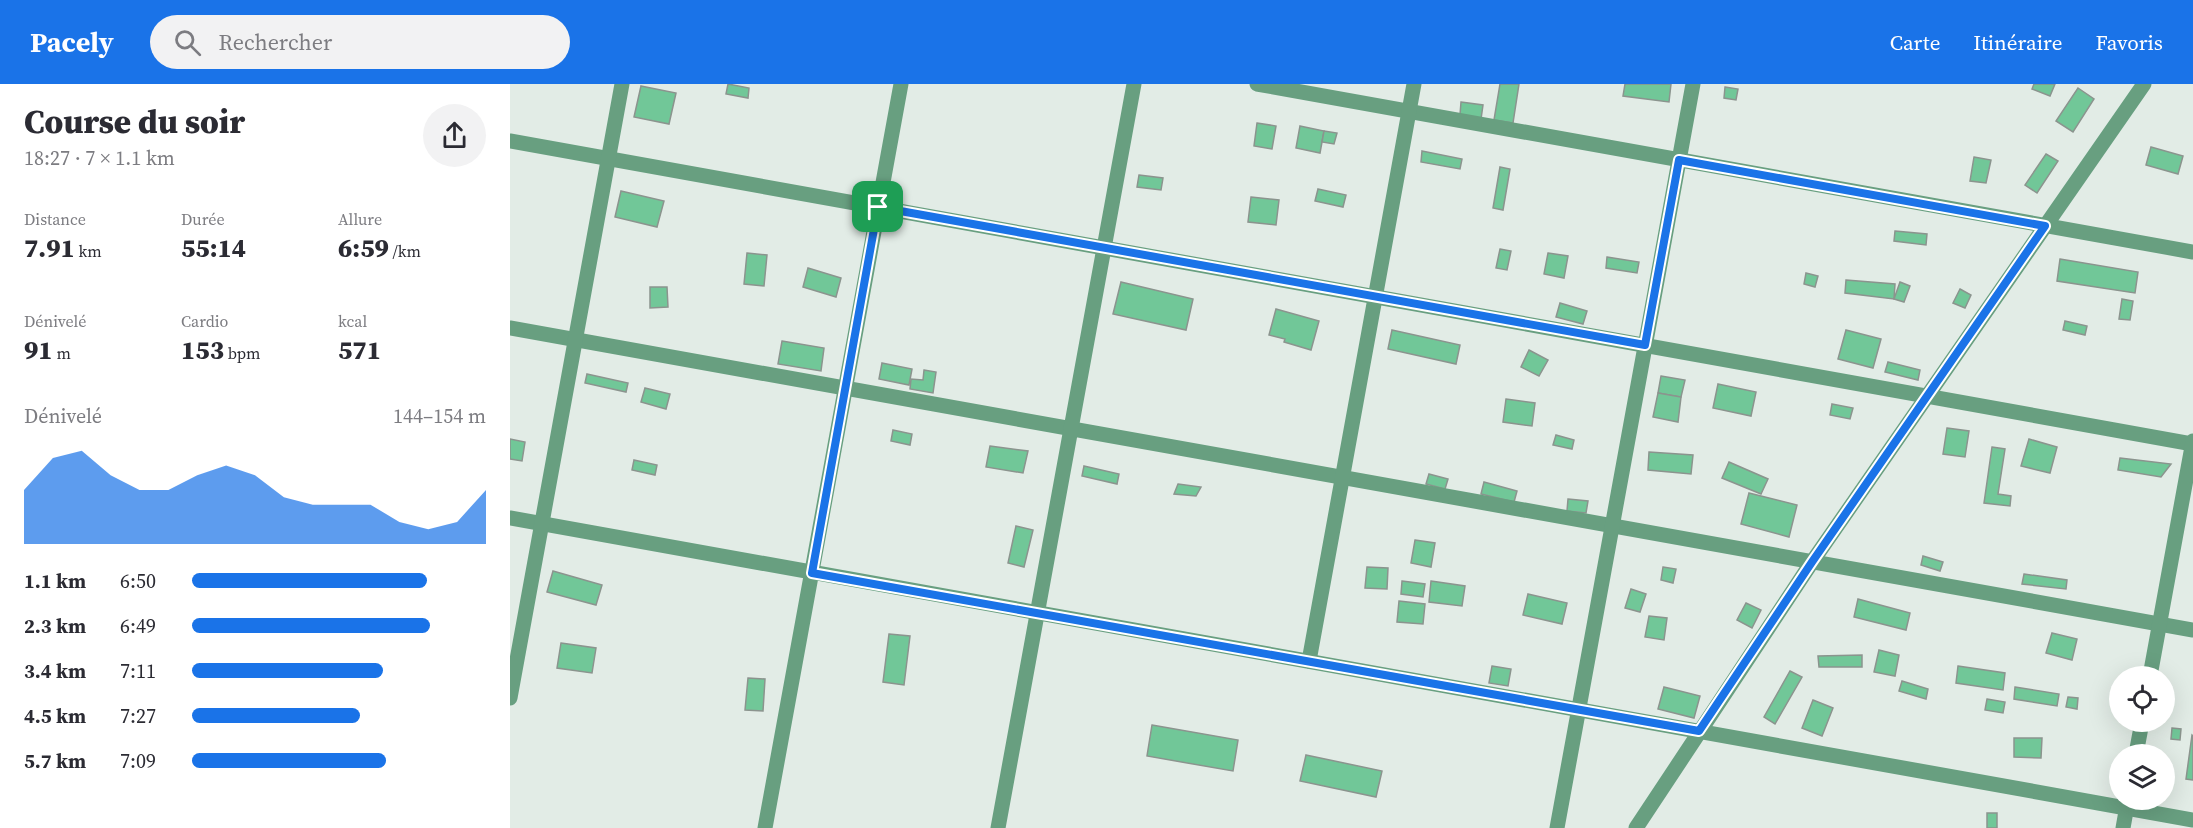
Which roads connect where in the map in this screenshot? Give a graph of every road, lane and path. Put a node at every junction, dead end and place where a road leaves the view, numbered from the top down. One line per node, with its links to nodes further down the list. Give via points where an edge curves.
1 (622, 84): 10 (street)
2 (900, 84): 12 (street)
3 (1134, 84): 14 (street)
4 (1257, 84): 8 (street)
5 (1414, 84): 8 (street)
6 (1692, 84): 11 (street)
7 (2144, 84): 13 (street)
8 (1409, 112): 11 (street); 16 (street)
9 (510, 141): 10 (street)
10 (608, 159): 12 (street); 18 (street)
11 (1679, 160): 13 (street); 19 (street)
12 (878, 207): 14 (street); 20 (street)
13 (2045, 226): 15 (street); 21 (street)
14 (1104, 248): 16 (street); 22 (street)
15 (2193, 252)
16 (1375, 297): 19 (street); 24 (street)
17 (510, 328): 18 (street)
18 (575, 339): 20 (street); 26 (street)
19 (1645, 345): 21 (street); 27 (street)
20 (845, 388): 22 (street); 29 (street)
21 (1927, 396): 23 (street); 28 (street)
22 (1071, 429): 24 (street); 30 (street)
23 (2193, 443): 31 (street)
24 (1342, 477): 27 (street); 33 (street)
25 (510, 518): 26 (street)
26 (542, 524): 29 (street); 35 (street)
27 (1612, 526): 28 (street); 36 (street)
28 (1812, 562): 31 (street); 37 (street)
29 (812, 573): 30 (street); 42 (street)
30 (1038, 613): 33 (street); 43 (street)
31 (2160, 624): 32 (street); 34 (street)
32 (2193, 630)
33 (1309, 662): 36 (street)
34 (2152, 666)
35 (510, 698)
36 (1578, 710): 37 (street); 44 (street)
37 (1699, 731): 38 (street); 45 (street)
38 (2109, 801)
39 (2126, 810): 46 (street)
40 (2152, 810): 41 (street)
41 (2193, 820)
42 (765, 828)
43 (998, 828)
44 (1557, 828)
45 (1636, 828)
46 (2122, 828)

